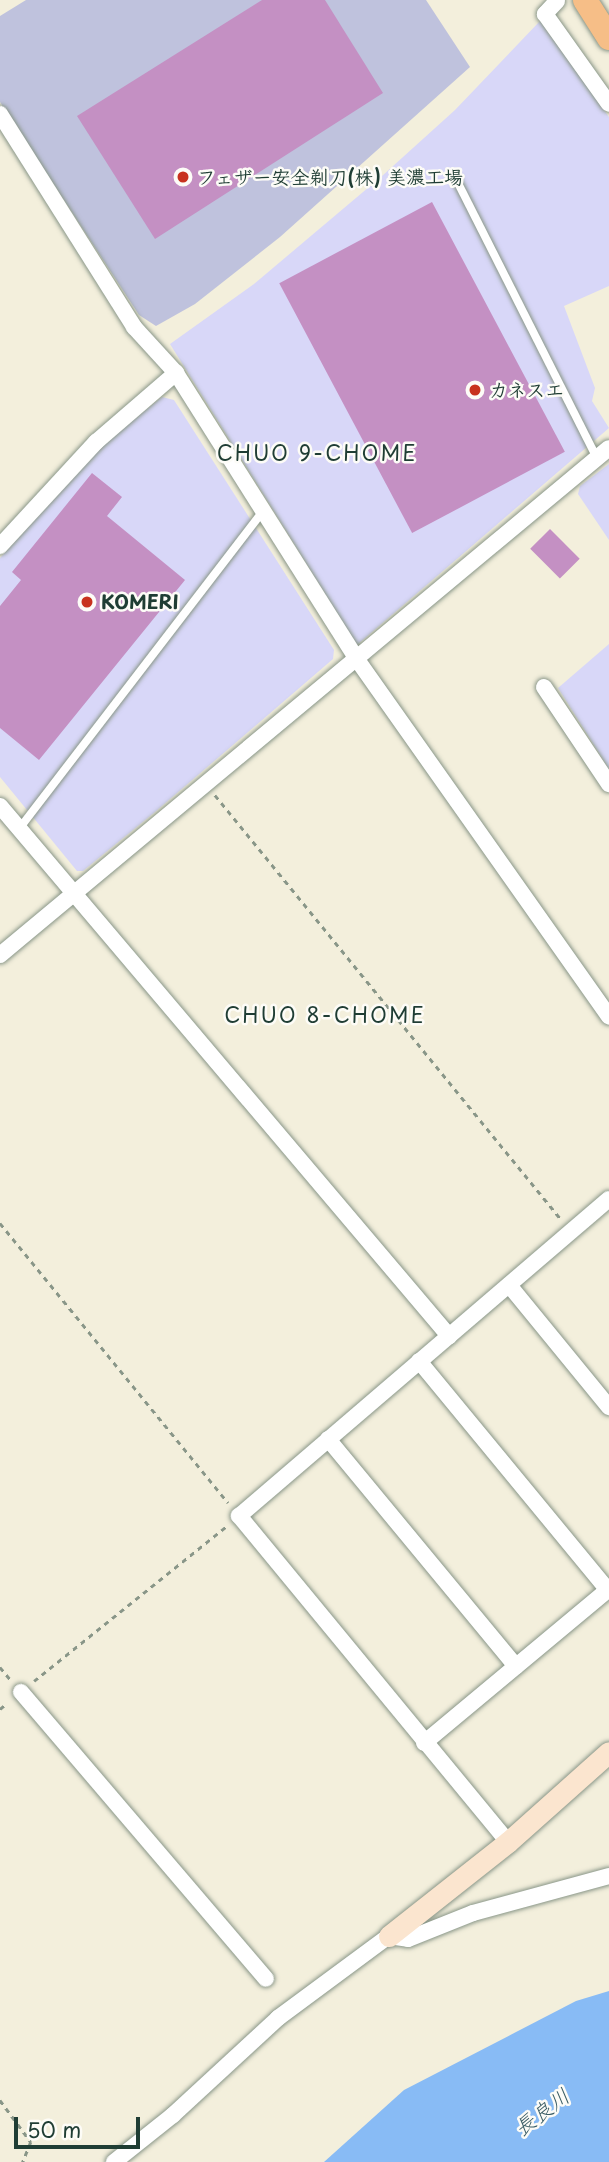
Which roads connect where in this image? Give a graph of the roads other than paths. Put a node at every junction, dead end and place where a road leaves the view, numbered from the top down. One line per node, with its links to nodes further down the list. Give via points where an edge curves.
1 (585, 0): 3 (main road)
2 (557, 1): 4 (street, via 545,15)
3 (609, 38)
4 (609, 104)
5 (0, 114): 7 (street, via 134,327)
6 (456, 179): 8 (lane)
7 (176, 373): 9 (street); 10 (street, via 96,442)
8 (603, 453): 11 (street)
9 (263, 511): 11 (street); 15 (lane)
10 (0, 546)
11 (356, 658): 16 (street); 18 (street)
12 (544, 687): 13 (street)
13 (609, 784)
14 (0, 806): 15 (street)
15 (19, 829): 16 (street)
16 (73, 894): 17 (street); 21 (street)
17 (0, 955)
18 (609, 1017)
19 (606, 1209): 20 (street)
20 (509, 1285): 21 (street); 23 (street)
21 (449, 1336): 22 (street)
22 (419, 1361): 24 (street); 25 (street)
23 (609, 1407)
24 (328, 1439): 26 (street); 28 (street, via 239,1516)
25 (608, 1590): 26 (street)
26 (516, 1666): 28 (street)
27 (21, 1692): 33 (street)
28 (424, 1743): 30 (street)
29 (609, 1752): 30 (street)
30 (508, 1842): 32 (street)
31 (609, 1876): 32 (street, via 473,1913 408,1939)
32 (389, 1936): 34 (street, via 278,2018 173,2115)
33 (266, 1979)
34 (114, 2162)

